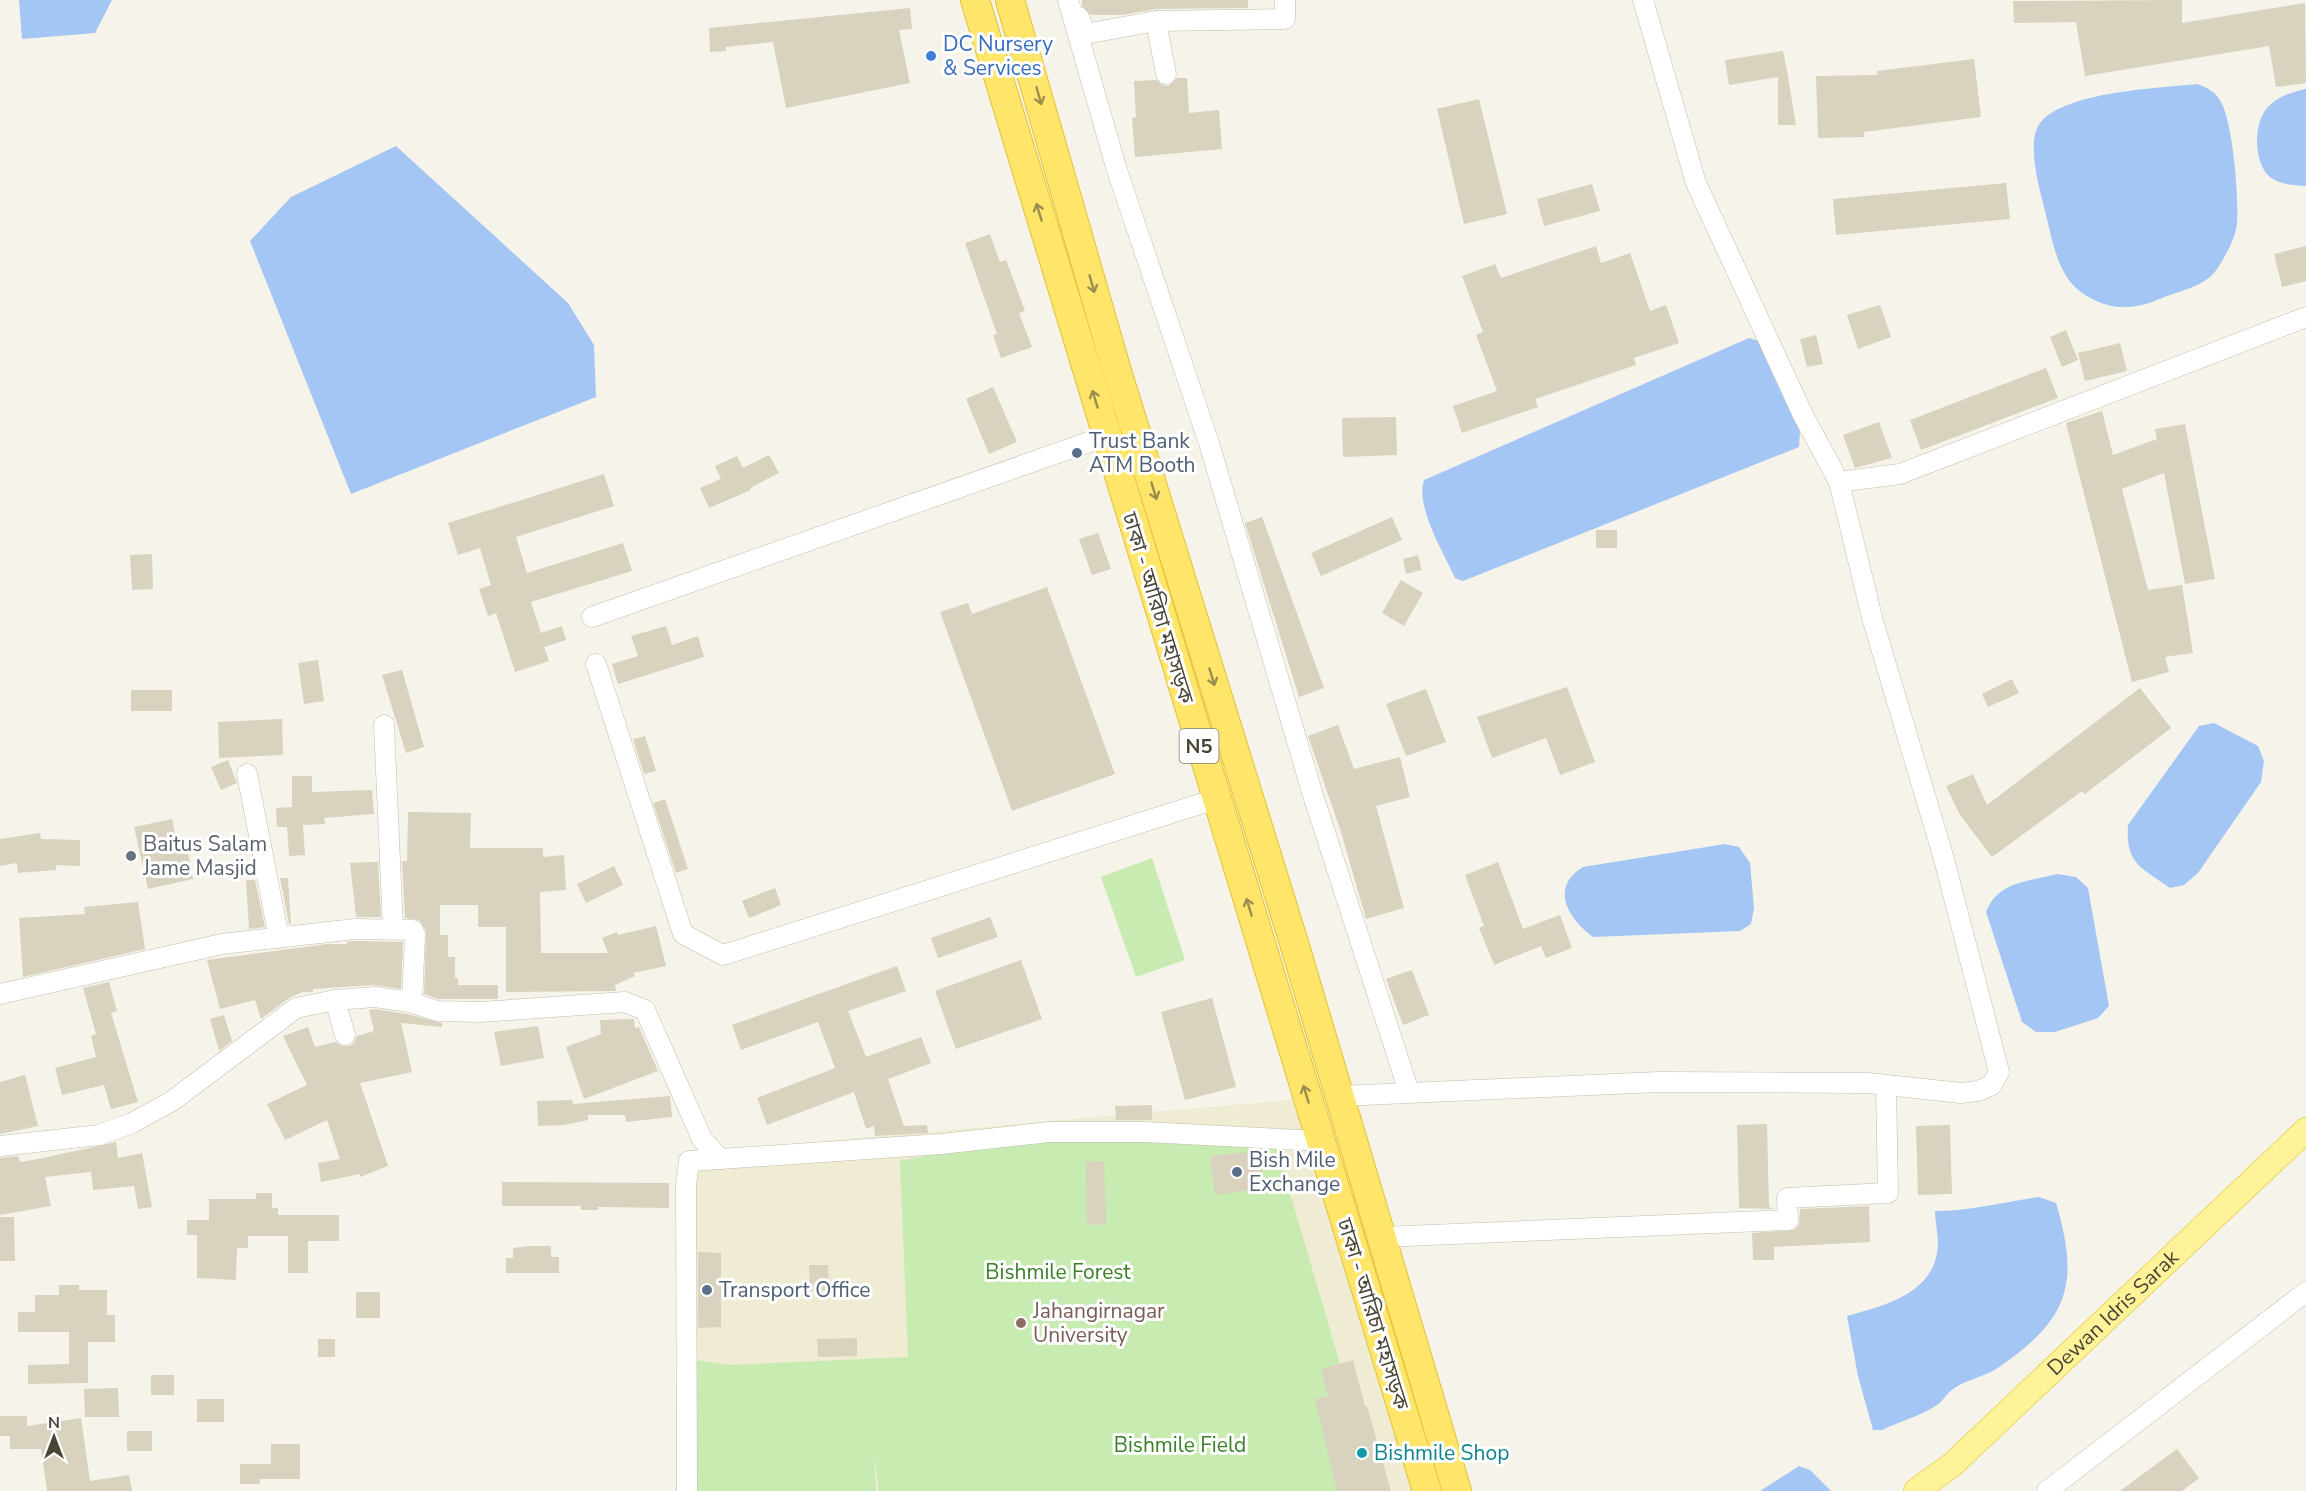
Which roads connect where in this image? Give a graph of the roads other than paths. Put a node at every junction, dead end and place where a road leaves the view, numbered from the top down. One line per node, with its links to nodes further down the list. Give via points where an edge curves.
1 (975, 0): 10 (highway, ঢাকা - আরিচা মহাসড়ক / N5, one-way to 1)
2 (1010, 0): 25 (highway, ঢাকা - আরিচা মহাসড়ক / N5, one-way to 25, via 1116,368)
3 (1068, 0): 24 (street, via 1116,167 1209,443 1312,792)
4 (1074, 0): 7 (street, via 1085,34)
5 (1285, 0): 7 (street, via 1285,19)
6 (1642, 0): 11 (street, via 1696,183 1803,415)
7 (1156, 21): 8 (street)
8 (1166, 74)
9 (2306, 317): 11 (street, via 1900,474)
10 (1106, 435): 12 (street); 16 (highway, ঢাকা - আরিচা মহাসড়ক / N5)
11 (1839, 482): 23 (street, via 1873,621 1944,859 1999,1072 1992,1085 1961,1093)
12 (592, 617)
13 (596, 664): 16 (street, via 682,934 723,955)
14 (384, 725): 17 (street)
15 (247, 774): 18 (street)
16 (1216, 799): 27 (highway, ঢাকা - আরিচা মহাসড়ক / N5, one-way to 16)
17 (393, 928): 18 (street); 21 (street, via 413,930 415,935)
18 (279, 939): 19 (street, via 222,944)
19 (0, 994)
20 (335, 1000): 21 (street, via 375,997); 22 (street); 28 (street, via 296,1008 172,1101 132,1123 99,1135)
21 (412, 1002): 29 (street, via 437,1011 481,1012 625,1002 645,1010 702,1139)
22 (345, 1035)
23 (1886, 1085): 24 (street, via 1658,1082); 30 (street, via 1888,1193 1787,1198 1788,1220)
24 (1409, 1092): 25 (street)
25 (1340, 1096): 30 (highway, ঢাকা - আরিচা মহাসড়ক / N5)
26 (2306, 1130): 35 (main road, Dewan Idris Sarak, via 1953,1464)
27 (1320, 1141): 29 (street, via 1145,1132 1049,1132 941,1144); 33 (highway, ঢাকা - আরিচা মহাসড়ক / N5)
28 (0, 1146)
29 (720, 1159): 32 (street, via 689,1161 686,1186)
30 (1382, 1237): 34 (highway, ঢাকা - আরিচা মহাসড়ক / N5)
31 (2306, 1292): 36 (street)
32 (687, 1491)
33 (1427, 1491)
34 (1457, 1491)
35 (1916, 1491)
36 (2047, 1491)

